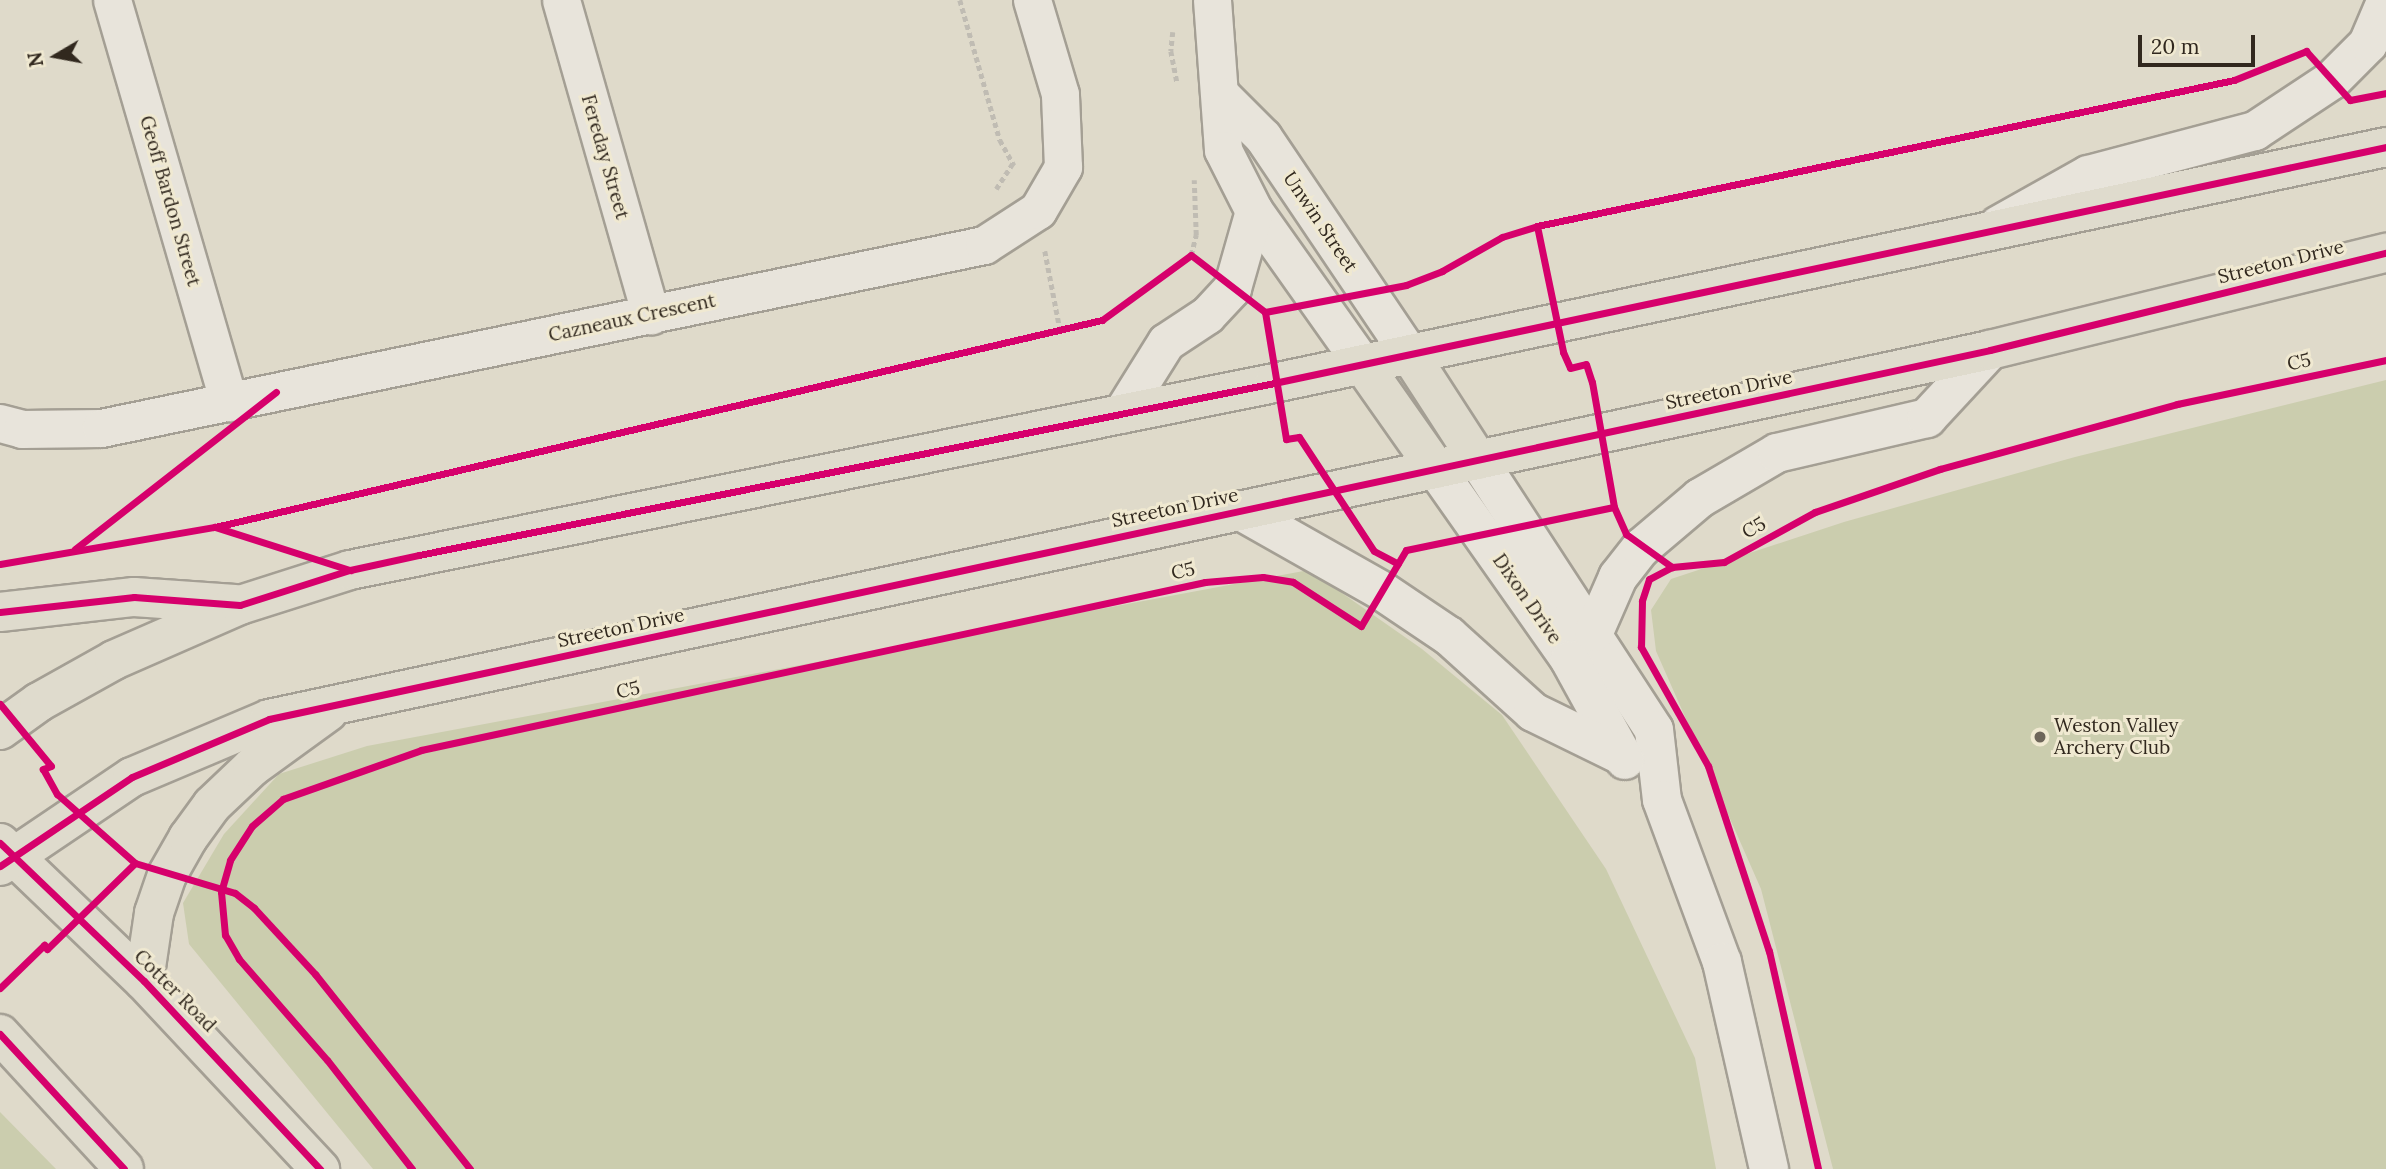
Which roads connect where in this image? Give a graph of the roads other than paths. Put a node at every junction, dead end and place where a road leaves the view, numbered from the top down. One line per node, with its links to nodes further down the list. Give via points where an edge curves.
1 (112, 0): 17 (street, Geoff Bardon Street)
2 (561, 0): 13 (street, Fereday Street)
3 (1032, 0): 13 (street, Cazneaux Crescent, via 1060,94 1062,167 1038,210 984,245)
4 (1212, 0): 6 (street, via 1214,57)
5 (2384, 10): 9 (main road, via 2368,44 2332,80 2255,131 2088,175)
6 (1222, 96): 8 (street, via 1223,150); 15 (street, Unwin Street, via 1263,137)
7 (2386, 147): 9 (main road)
8 (1254, 211): 16 (street); 18 (street, via 1232,288 1207,315 1166,342)
9 (1988, 231): 15 (main road)
10 (2386, 231): 12 (main road)
11 (2386, 254): 12 (main road, Streeton Drive)
12 (2327, 266): 14 (main road, Streeton Drive)
13 (650, 315): 17 (street, Cazneaux Crescent)
14 (1990, 350): 20 (main road, Streeton Drive); 25 (main road, via 1927,418 1777,453 1700,498 1641,548 1618,577)
15 (1410, 355): 16 (main road); 20 (main road, Dixon Drive)
16 (1363, 365): 18 (main road); 21 (main road, Dixon Drive)
17 (229, 402): 19 (street, Cazneaux Crescent, via 101,428 22,429)
18 (1121, 414): 23 (main road, via 361,567)
19 (0, 423)
20 (1478, 460): 21 (main road, Streeton Drive); 25 (main road, Dixon Drive)
21 (1436, 468): 22 (main road, Streeton Drive); 28 (main road, Dixon Drive, via 1570,660)
22 (1239, 510): 26 (main road, Streeton Drive); 28 (main road, via 1382,591 1449,636 1533,712)
23 (240, 605): 24 (main road, via 134,597); 27 (main road, via 114,660)
24 (0, 612)
25 (1594, 632): 29 (main road, Dixon Drive, via 1654,730)
26 (335, 707): 30 (main road, Streeton Drive, via 269,719 132,777); 31 (main road, via 253,767 212,805 188,838 167,875 154,914)
27 (0, 730)
28 (1619, 754): 29 (main road, Dixon Drive)
29 (1662, 800): 35 (main road, Dixon Drive, via 1722,962)
30 (4, 855): 31 (main road, Cotter Road)
31 (144, 981): 34 (main road, Cotter Road)
32 (0, 1034): 33 (main road)
33 (124, 1169)
34 (320, 1169)
35 (1769, 1169)

